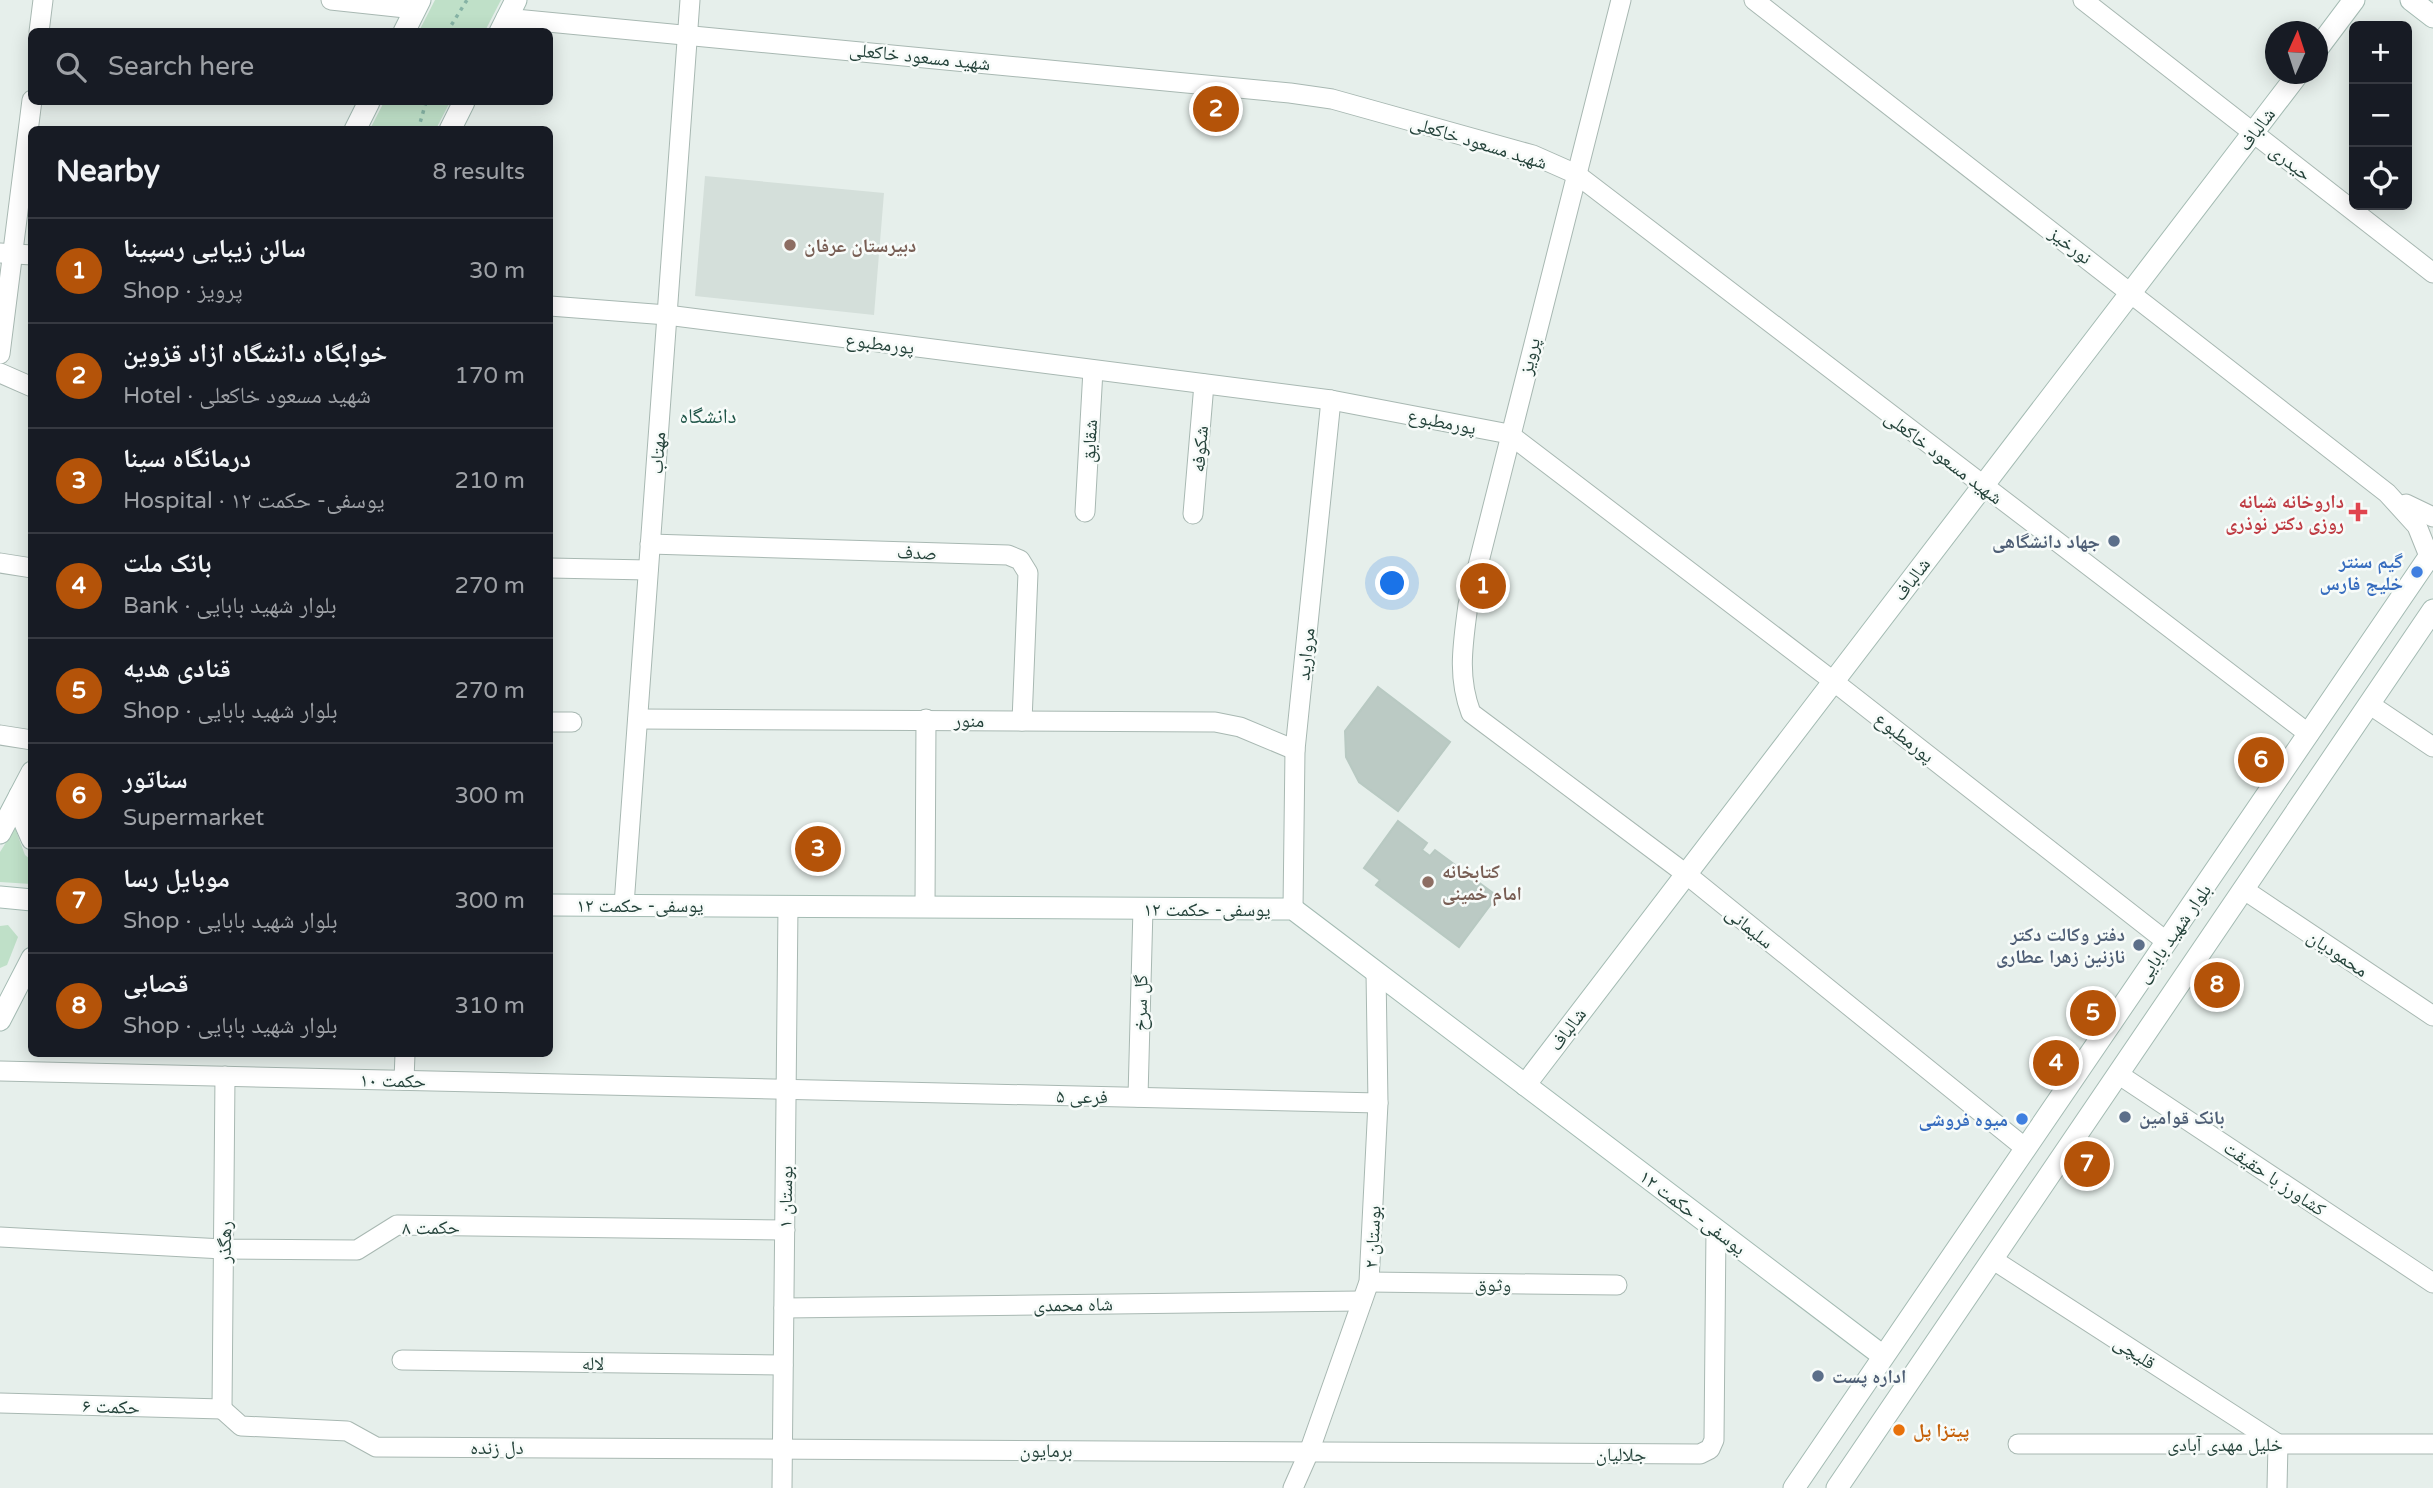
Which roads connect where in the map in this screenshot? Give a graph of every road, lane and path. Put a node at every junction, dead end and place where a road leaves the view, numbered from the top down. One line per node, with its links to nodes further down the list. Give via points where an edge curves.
1 (43, 0): 13 (street)
2 (331, 0): 10 (street)
3 (467, 0): 15 (path)
4 (690, 0): 16 (street, مهتاب)
5 (1620, 0): 29 (street, پرویز)
6 (1754, 0): 32 (street, نورخیز)
7 (2083, 0): 27 (street, حیدری)
8 (2354, 0): 17 (street)
9 (2411, 0): 12 (street)
10 (418, 4): 14 (street)
11 (507, 17): 16 (street, شهید مسعود خاکعلی)
12 (2433, 17)
13 (40, 28)
14 (406, 28)
15 (450, 28)
16 (688, 33): 29 (street, شهید مسعود خاکعلی, via 1301,94 1533,155); 34 (street, مهتاب)
17 (2328, 35)
18 (2290, 84): 27 (street, شالباف)
19 (31, 105): 23 (street)
20 (368, 105): 24 (street)
21 (425, 105): 25 (path)
22 (462, 105): 26 (street)
23 (29, 126)
24 (357, 126)
25 (419, 126)
26 (452, 126)
27 (2253, 133): 31 (street, حیدری); 32 (street, شالباف)
28 (28, 136): 30 (street)
29 (1576, 174): 41 (street, پرویز); 42 (street, شهید مسعود خاکعلی)
30 (15, 254): 35 (street)
31 (2433, 273)
32 (2131, 292): 42 (street, شالباف); 43 (street, نورخیز)
33 (553, 306): 34 (street, پورمطبوع)
34 (667, 315): 36 (street, پورمطبوع); 47 (street, مهتاب)
35 (0, 354)
36 (1093, 370): 38 (street, پورمطبوع); 44 (street, شقایق)
37 (0, 373): 39 (street)
38 (1204, 384): 40 (street, پورمطبوع); 45 (street, شکوفه)
39 (28, 385)
40 (1331, 400): 41 (street, پورمطبوع); 66 (street, مروارید)
41 (1509, 435): 54 (street, پورمطبوع); 56 (street, پرویز, via 1465,627 1463,691)
42 (1982, 487): 54 (street, شالباف); 62 (street, شهید مسعود خاکعلی)
43 (2387, 494): 46 (street); 48 (street, via 2417,526)
44 (1086, 512)
45 (1193, 514)
46 (2433, 517)
47 (650, 544): 52 (street, مهتاب); 59 (street, صدف, via 1008,555 1020,560 1028,573)
48 (2431, 554): 62 (street, بلوار شهید بابایی)
49 (0, 563): 50 (street)
50 (28, 567)
51 (553, 568): 52 (street)
52 (648, 570): 57 (street, مهتاب)
53 (2433, 610): 55 (street, بلوار شهید بابایی)
54 (1833, 681): 71 (street, شالباف); 81 (street, پورمطبوع)
55 (2369, 704): 65 (street); 72 (street, بلوار شهید بابایی)
56 (1471, 713): 71 (street, سلیمانی)
57 (638, 719): 58 (street, منور); 76 (street, مهتاب)
58 (926, 719): 59 (street, منور); 78 (street)
59 (1022, 721): 66 (street, منور, via 1215,722 1240,727)
60 (553, 722): 61 (street)
61 (572, 722)
62 (2309, 734): 81 (street, بلوار شهید بابایی)
63 (0, 735): 64 (street)
64 (28, 739)
65 (2433, 747)
66 (1295, 750): 80 (street, مروارید)
67 (28, 780): 68 (street)
68 (20, 795): 69 (street); 70 (street)
69 (28, 830)
70 (0, 834)
71 (1686, 874): 91 (street, شالباف); 95 (street, سلیمانی)
72 (2243, 890): 84 (street, محمودیان); 88 (street, بلوار شهید بابایی)
73 (0, 897): 74 (street)
74 (28, 900)
75 (553, 905): 76 (street, یوسفی- حکمت ۱۲)
76 (624, 905): 77 (street, یوسفی- حکمت ۱۲)
77 (788, 906): 78 (street, یوسفی- حکمت ۱۲); 92 (street, بوستان ۱)
78 (925, 907): 79 (street, یوسفی- حکمت ۱۲)
79 (1143, 908): 80 (street, یوسفی- حکمت ۱۲); 93 (street, گل سرخ)
80 (1293, 909): 83 (street, یوسفی- حکمت ۱۲)
81 (2167, 942): 95 (street, بلوار شهید بابایی)
82 (28, 966): 85 (street)
83 (1376, 972): 91 (street, یوسفی- حکمت ۱۲); 94 (street, بوستان ۲)
84 (2433, 1016)
85 (0, 1020)
86 (405, 1057): 90 (street)
87 (0, 1071): 89 (street, حکمت ۱۰)
88 (2118, 1074): 100 (street, بلوار شهید بابایی); 102 (street, کشاورز با حقیقت)
89 (225, 1076): 90 (street, حکمت ۱۰); 99 (street, رهگذر)
90 (404, 1080): 92 (street, حکمت ۱۰)
91 (1525, 1085): 96 (street, یوسفی- حکمت ۱۲)
92 (786, 1089): 93 (street, فرعی ۵); 97 (street, بوستان ۱)
93 (1138, 1097): 94 (street, فرعی ۵)
94 (1378, 1103): 101 (street, بوستان ۲)
95 (2024, 1147): 106 (street, بلوار شهید بابایی)
96 (1716, 1229): 106 (street, یوسفی- حکمت ۱۲); 115 (street, جلالیان, via 1714,1440 1710,1449 1700,1454)
97 (785, 1230): 99 (street, حکمت ۸, via 397,1225 357,1250); 105 (street, بوستان ۱)
98 (0, 1237): 99 (street, حکمت ۸)
99 (223, 1248): 110 (street, رهگذر)
100 (1992, 1259): 112 (street, قلیچی); 119 (street, بلوار شهید بابایی)
101 (1369, 1282): 103 (street, وثوق); 104 (street, بوستان ۲)
102 (2433, 1283)
103 (1617, 1285)
104 (1362, 1301): 105 (street, شاه محمدی); 115 (street, بوستان ۲)
105 (784, 1308): 108 (street, بوستان ۱)
106 (1883, 1356): 118 (street, بلوار شهید بابایی)
107 (402, 1360): 108 (street, لاله)
108 (783, 1365): 114 (street, بوستان ۱)
109 (0, 1403): 110 (street, حکمت ۶)
110 (222, 1409): 114 (street, دل زنده, via 242,1426 347,1431 376,1447)
111 (2018, 1444): 112 (street, خلیل مهدی آبادی)
112 (2278, 1444): 113 (street, خلیل مهدی آبادی); 120 (street)
113 (2433, 1444)
114 (783, 1448): 115 (street, برمایون); 116 (street, بوستان ۱)
115 (1309, 1452): 117 (street, بوستان ۲)
116 (782, 1488)
117 (1293, 1488)
118 (1794, 1488)
119 (1837, 1488)
120 (2277, 1488)

